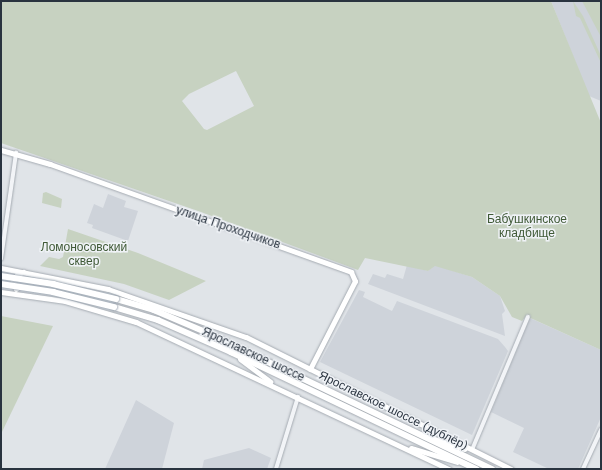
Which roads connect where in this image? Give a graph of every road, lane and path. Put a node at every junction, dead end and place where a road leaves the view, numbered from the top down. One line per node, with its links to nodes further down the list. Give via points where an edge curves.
1 (1, 150): 2 (street, улица Проходчиков)
2 (16, 153): 3 (street); 12 (street, улица Проходчиков, via 351,272 356,281)
3 (1, 259)
4 (1, 268): 5 (street, Ярославское шоссе (дублёр))
5 (24, 272): 9 (street, via 17,274 13,281 15,288); 12 (street, Ярославское шоссе (дублёр), via 108,289 163,306 246,337)
6 (1, 276): 16 (main road, Ярославское шоссе, bridge, via 54,284 154,310 208,333)
7 (1, 284): 11 (main road, Ярославское шоссе, bridge, via 53,292 114,307 172,326)
8 (1, 292): 9 (street)
9 (21, 293): 13 (street, via 65,301 136,322)
10 (528, 317): 18 (street)
11 (231, 352): 13 (street); 20 (main road, Ярославское шоссе)
12 (310, 369): 18 (street, Ярославское шоссе (дублёр))
13 (276, 387): 14 (street)
14 (298, 397): 17 (street); 21 (street)
15 (600, 431): 26 (street)
16 (423, 436): 19 (street); 24 (main road, Ярославское шоссе)
17 (398, 445): 20 (street); 22 (street)
18 (472, 450): 19 (street, Ярославское шоссе (дублёр))
19 (482, 455): 25 (street, Ярославское шоссе (дублёр))
20 (467, 465): 23 (main road, Ярославское шоссе)
21 (276, 469)
22 (449, 469)
23 (476, 469)
24 (492, 469)
25 (512, 469)
26 (583, 469)

